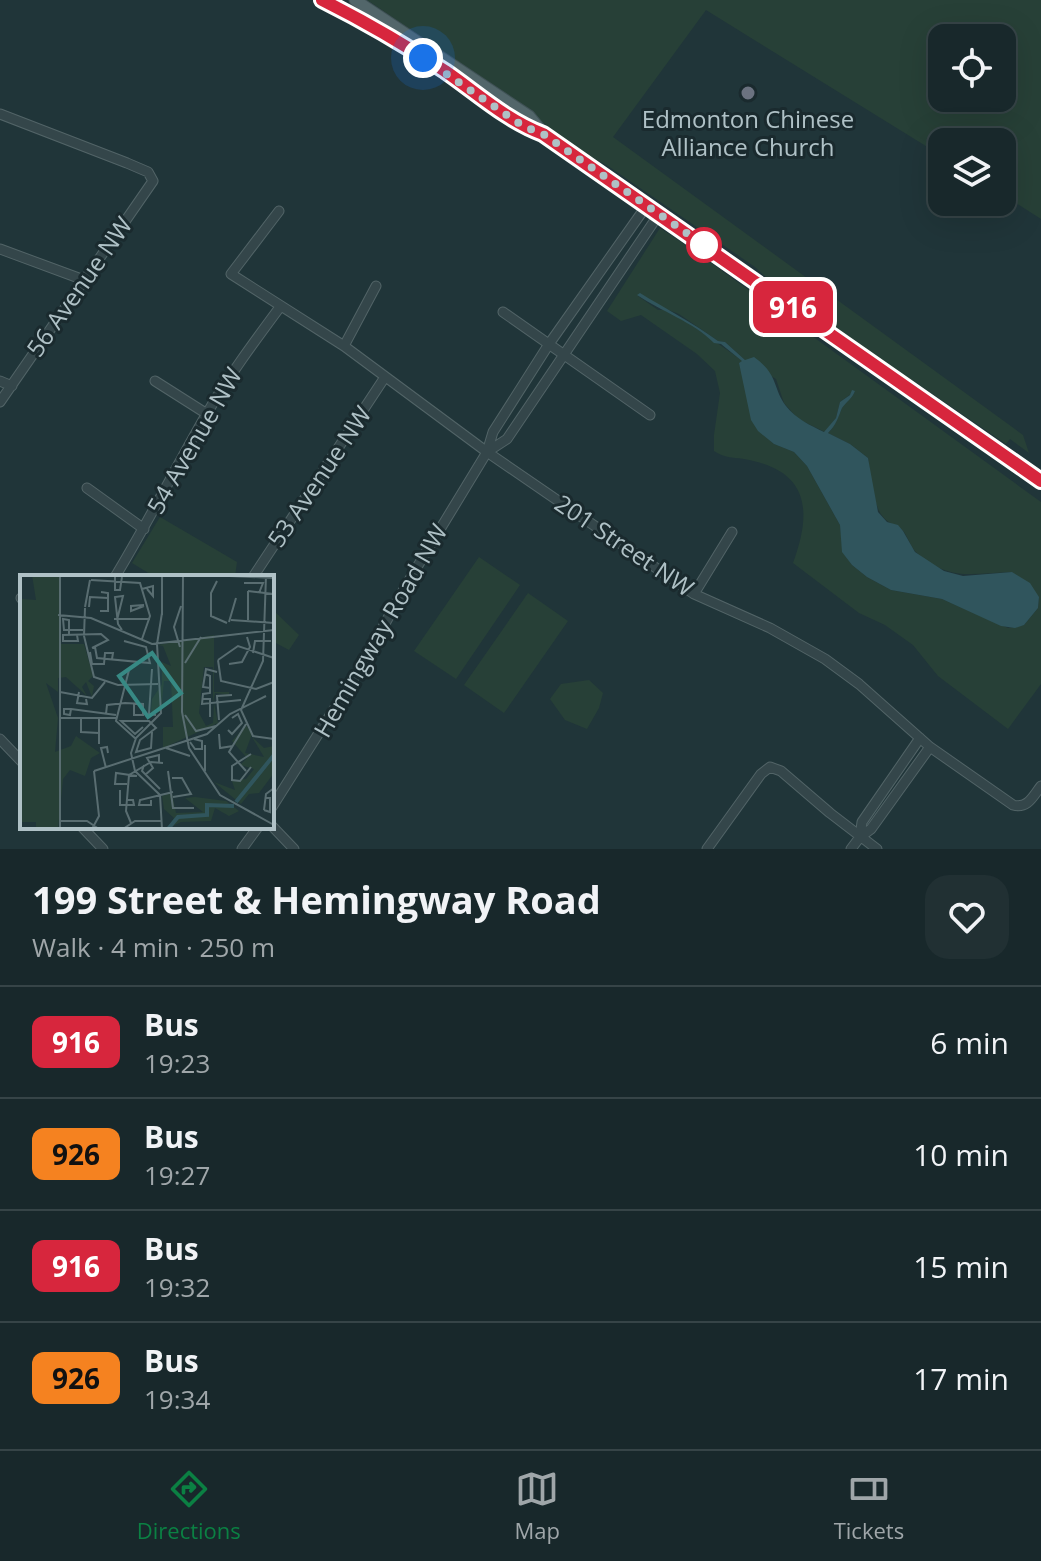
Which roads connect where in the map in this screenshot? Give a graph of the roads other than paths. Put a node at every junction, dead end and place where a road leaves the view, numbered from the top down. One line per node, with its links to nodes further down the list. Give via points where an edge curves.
1 (322, 0): 4 (main road)
2 (355, 0): 4 (main road, via 529,116)
3 (0, 114): 9 (street, 56 Avenue NW, via 148,172 153,181)
4 (543, 134): 5 (main road)
5 (647, 205): 7 (main road); 13 (street, Hemingway Road NW)
6 (279, 211): 11 (street, 201 Street NW, via 231,274)
7 (659, 214): 15 (street, Hemingway Road NW); 24 (main road)
8 (0, 249): 9 (street)
9 (84, 280): 19 (street, 56 Avenue NW)
10 (376, 286): 14 (street)
11 (280, 307): 14 (street, 201 Street NW); 21 (street, 54 Avenue NW)
12 (503, 312): 13 (street)
13 (549, 344): 15 (street); 23 (street, Hemingway Road NW, via 493,432)
14 (344, 346): 16 (street, 201 Street NW)
15 (564, 355): 22 (street); 23 (street, Hemingway Road NW, via 507,439)
16 (385, 377): 23 (street, 201 Street NW); 29 (street, 53 Avenue NW)
17 (0, 381): 19 (street)
18 (155, 381): 21 (street)
19 (12, 386): 20 (street, 56 Avenue NW)
20 (0, 402)
21 (207, 414): 26 (street, 54 Avenue NW)
22 (650, 415)
23 (487, 452): 30 (street, 201 Street NW); 36 (street, Hemingway Road NW)
24 (1041, 481)
25 (87, 488): 26 (street)
26 (144, 529): 28 (street, 54 Avenue NW)
27 (732, 532): 30 (street)
28 (116, 575)
29 (254, 575)
30 (694, 594): 31 (street, 201 Street NW, via 807,647)
31 (920, 738): 33 (street, 201 Street NW); 40 (street, via 862,822)
32 (0, 739): 34 (street)
33 (930, 747): 35 (street, 201 Street NW, via 1013,805 1022,807); 40 (street)
34 (20, 760)
35 (1041, 786)
36 (274, 804)
37 (274, 828): 43 (street)
38 (84, 829): 41 (street)
39 (257, 829): 42 (street)
40 (860, 837): 44 (street, via 770,767); 45 (street); 46 (street)
41 (103, 849)
42 (242, 849)
43 (294, 849)
44 (707, 849)
45 (851, 849)
46 (877, 849)

